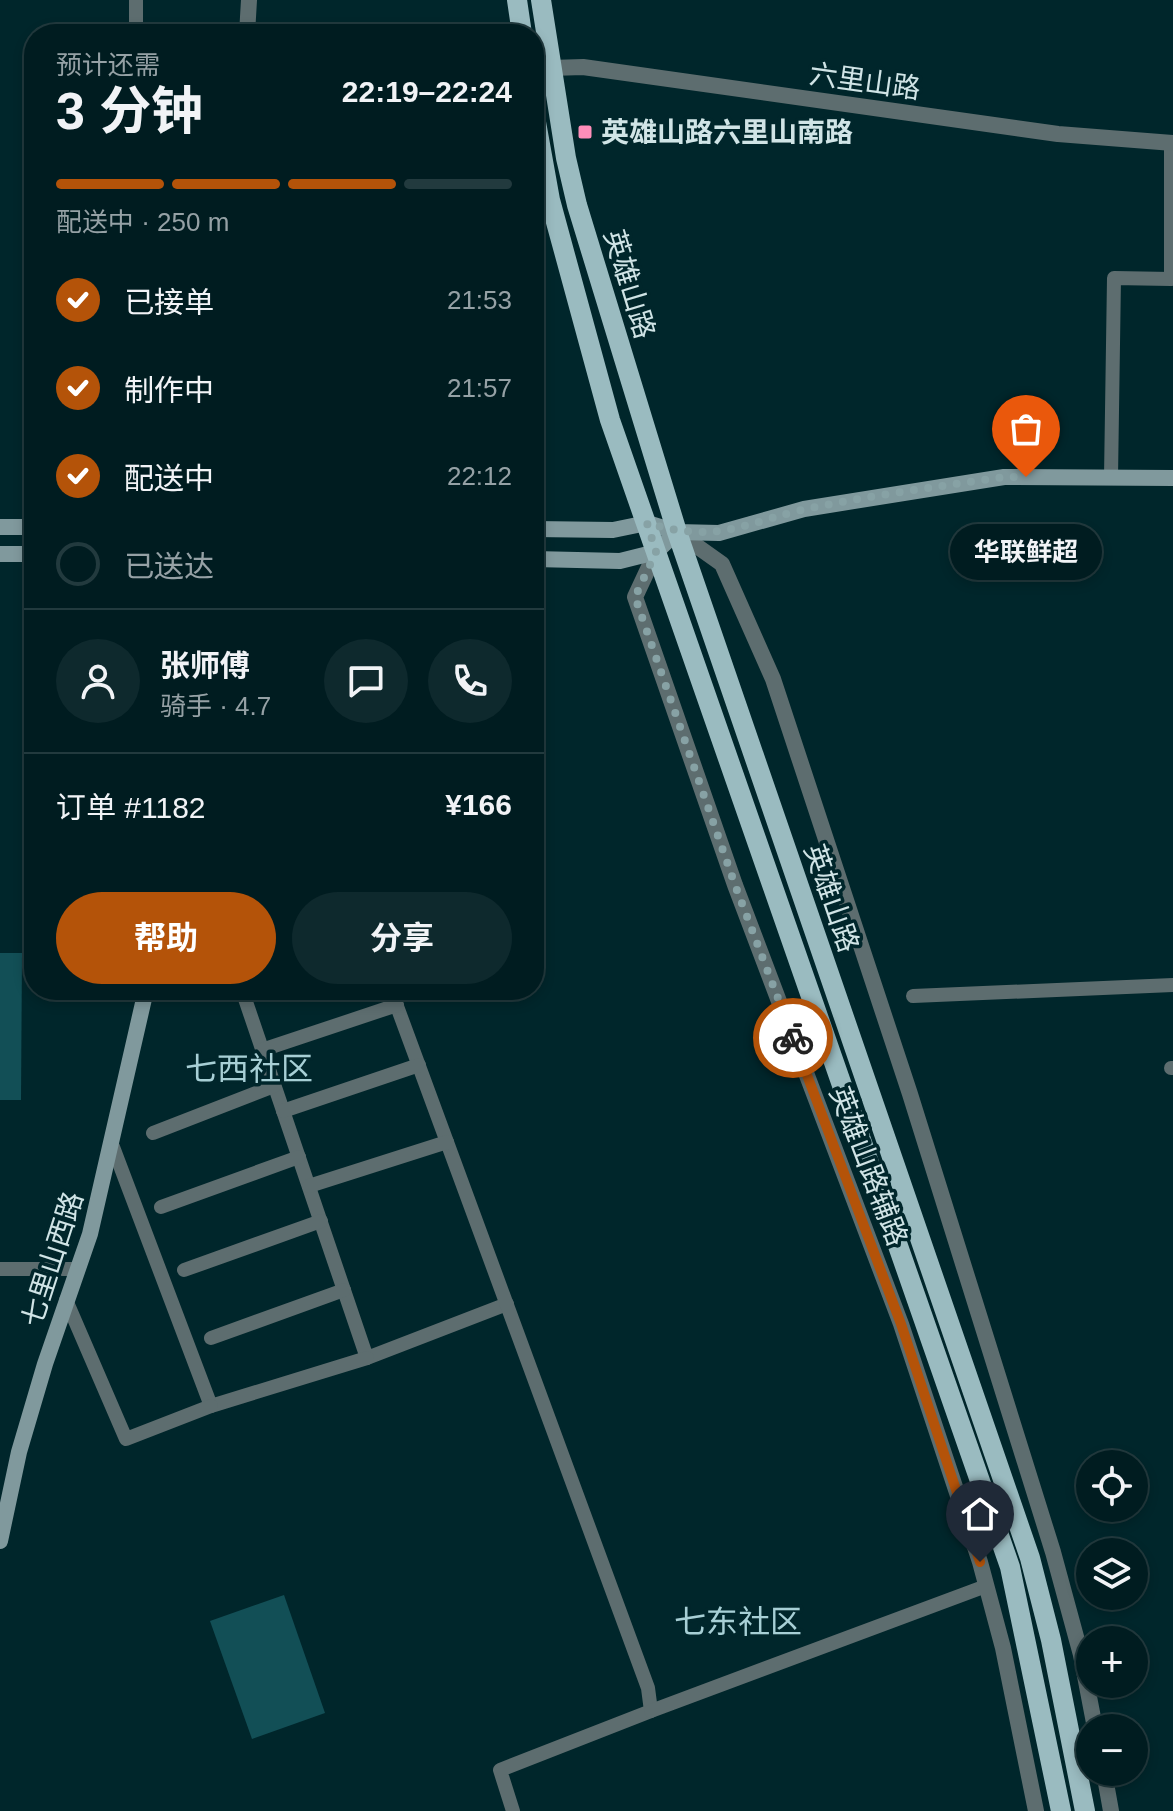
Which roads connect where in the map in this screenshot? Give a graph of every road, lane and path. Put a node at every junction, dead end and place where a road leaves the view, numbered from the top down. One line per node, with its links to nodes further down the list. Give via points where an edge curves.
1 (136, 0): 5 (street)
2 (249, 0): 6 (street)
3 (517, 0): 7 (main road)
4 (541, 0): 8 (main road, 英雄山路)
5 (136, 24)
6 (248, 24)
7 (521, 24)
8 (551, 68): 9 (street, 六里山路, via 583,67 1058,134); 17 (main road, 英雄山路, via 577,205)
9 (1172, 143): 11 (street, via 1171,279 1114,278)
10 (544, 167): 13 (main road, 英雄山路, via 610,420)
11 (1111, 477): 12 (main road); 17 (main road, via 1004,477 804,509 719,533)
12 (1173, 478)
13 (647, 523): 16 (main road, via 613,530); 17 (main road); 18 (main road, 英雄山路)
14 (0, 527): 15 (main road)
15 (24, 527)
16 (544, 529)
17 (677, 532): 18 (main road); 51 (street, 英雄山路辅路, via 722,564 773,679 1053,1552); 56 (main road, 英雄山路, via 1030,1558)
18 (656, 552): 21 (main road, via 620,561); 49 (street, 英雄山路辅路, via 635,597 735,885 901,1324); 55 (main road, 英雄山路, via 1010,1567)
19 (0, 554): 20 (main road)
20 (24, 554)
21 (544, 559)
22 (1173, 985): 23 (street)
23 (913, 996)
24 (144, 1000): 34 (main road, 七里山西路)
25 (245, 1000): 28 (street)
26 (395, 1000): 27 (street)
27 (397, 1005): 28 (street); 29 (street)
28 (262, 1050): 30 (street)
29 (419, 1065): 31 (street); 33 (street)
30 (274, 1086): 31 (street); 32 (street)
31 (283, 1111): 35 (street)
32 (153, 1133)
33 (447, 1142): 36 (street); 44 (street)
34 (113, 1147): 40 (main road, 七里山西路); 47 (street)
35 (299, 1157): 36 (street); 37 (street)
36 (309, 1186): 38 (street)
37 (161, 1207)
38 (321, 1221): 41 (street); 42 (street)
39 (0, 1269): 40 (street)
40 (77, 1269): 43 (main road, 七里山西路)
41 (184, 1270)
42 (344, 1290): 45 (street); 46 (street)
43 (66, 1300): 47 (street, via 126,1439); 48 (main road, 七里山西路, via 19,1452)
44 (507, 1304): 46 (street); 50 (street, via 648,1688)
45 (211, 1338)
46 (367, 1358): 47 (street)
47 (211, 1406)
48 (0, 1541)
49 (986, 1586): 50 (street); 54 (street, 英雄山路辅路)
50 (651, 1711): 53 (street, via 500,1770)
51 (1092, 1714)
52 (1107, 1786): 57 (street)
53 (513, 1811)
54 (1036, 1811)
55 (1061, 1811)
56 (1085, 1811)
57 (1111, 1811)

